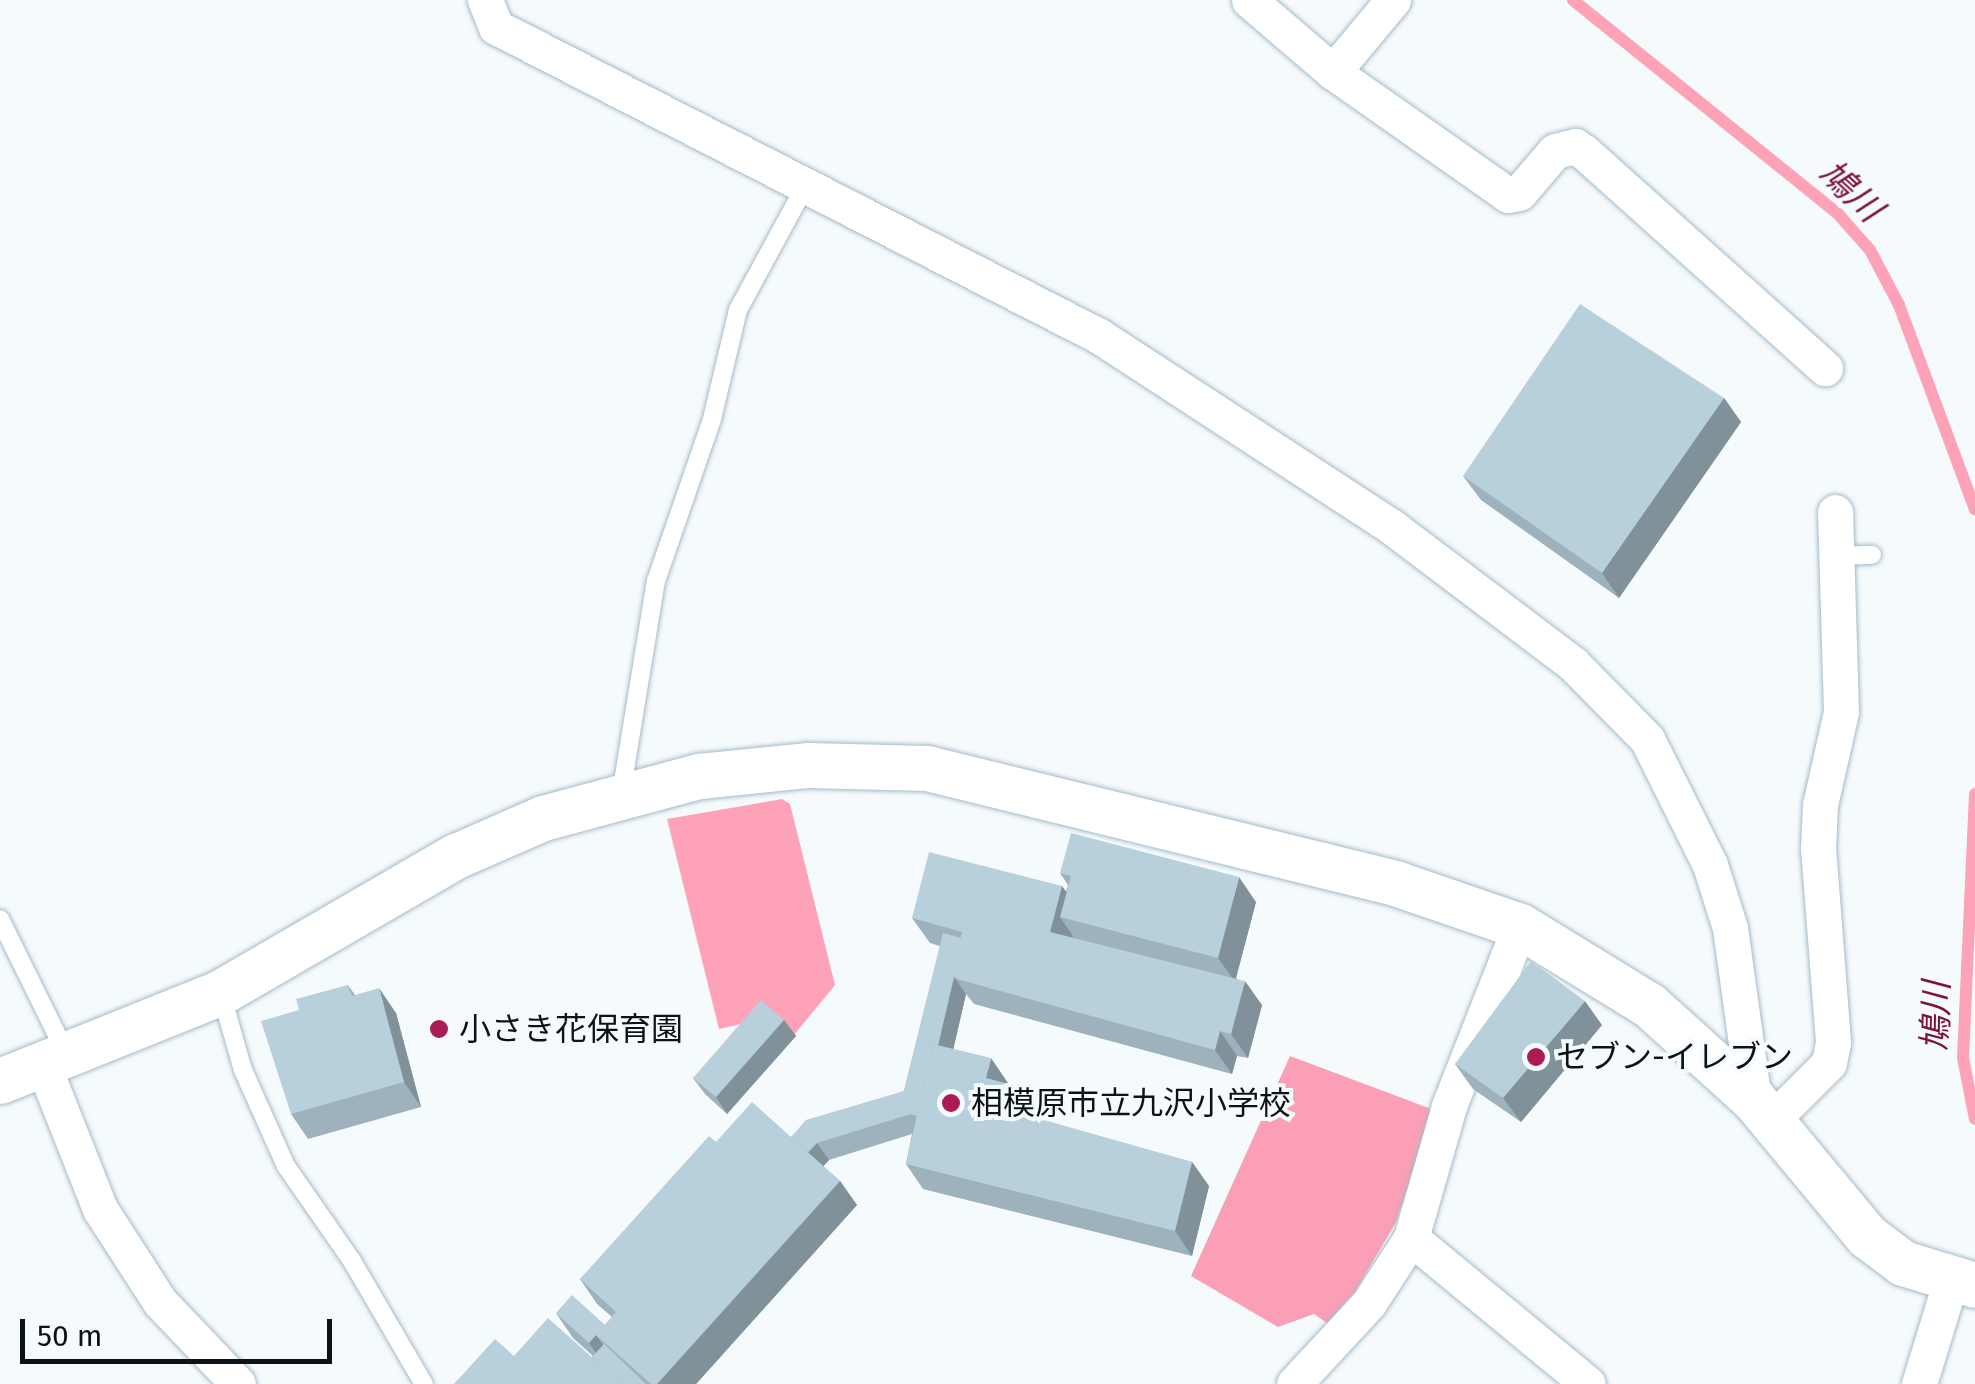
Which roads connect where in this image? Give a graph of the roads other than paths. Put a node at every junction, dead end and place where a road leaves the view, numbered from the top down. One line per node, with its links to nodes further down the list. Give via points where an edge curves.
1 (485, 0): 5 (street, via 496,27)
2 (1248, 0): 4 (street)
3 (1393, 0): 4 (street)
4 (1333, 72): 6 (street, via 1508,196 1519,193 1554,151 1575,146)
5 (806, 185): 8 (lane, via 738,310 712,420 656,580); 14 (street, via 1099,336 1392,527 1573,664 1617,706 1664,767 1710,865 1730,928)
6 (1825, 368)
7 (1835, 512): 14 (street, via 1855,555 1841,712 1818,849 1833,1042 1828,1063)
8 (621, 794): 10 (street, via 699,776 808,764 927,768 1398,884); 11 (street, via 456,856)
9 (0, 919): 12 (lane)
10 (1520, 926): 14 (street, via 1649,1005); 15 (street, via 1449,1106)
11 (221, 992): 12 (street); 18 (lane, via 243,1070 286,1166)
12 (55, 1060): 13 (street); 17 (street, via 100,1209 160,1302)
13 (0, 1080)
14 (1762, 1111): 16 (street, via 1867,1236 1903,1263)
15 (1410, 1238): 19 (street, via 1369,1303); 20 (street)
16 (1963, 1282): 21 (street)
17 (238, 1384)
18 (424, 1384)
19 (1294, 1384)
20 (1588, 1384)
21 (1918, 1384)

